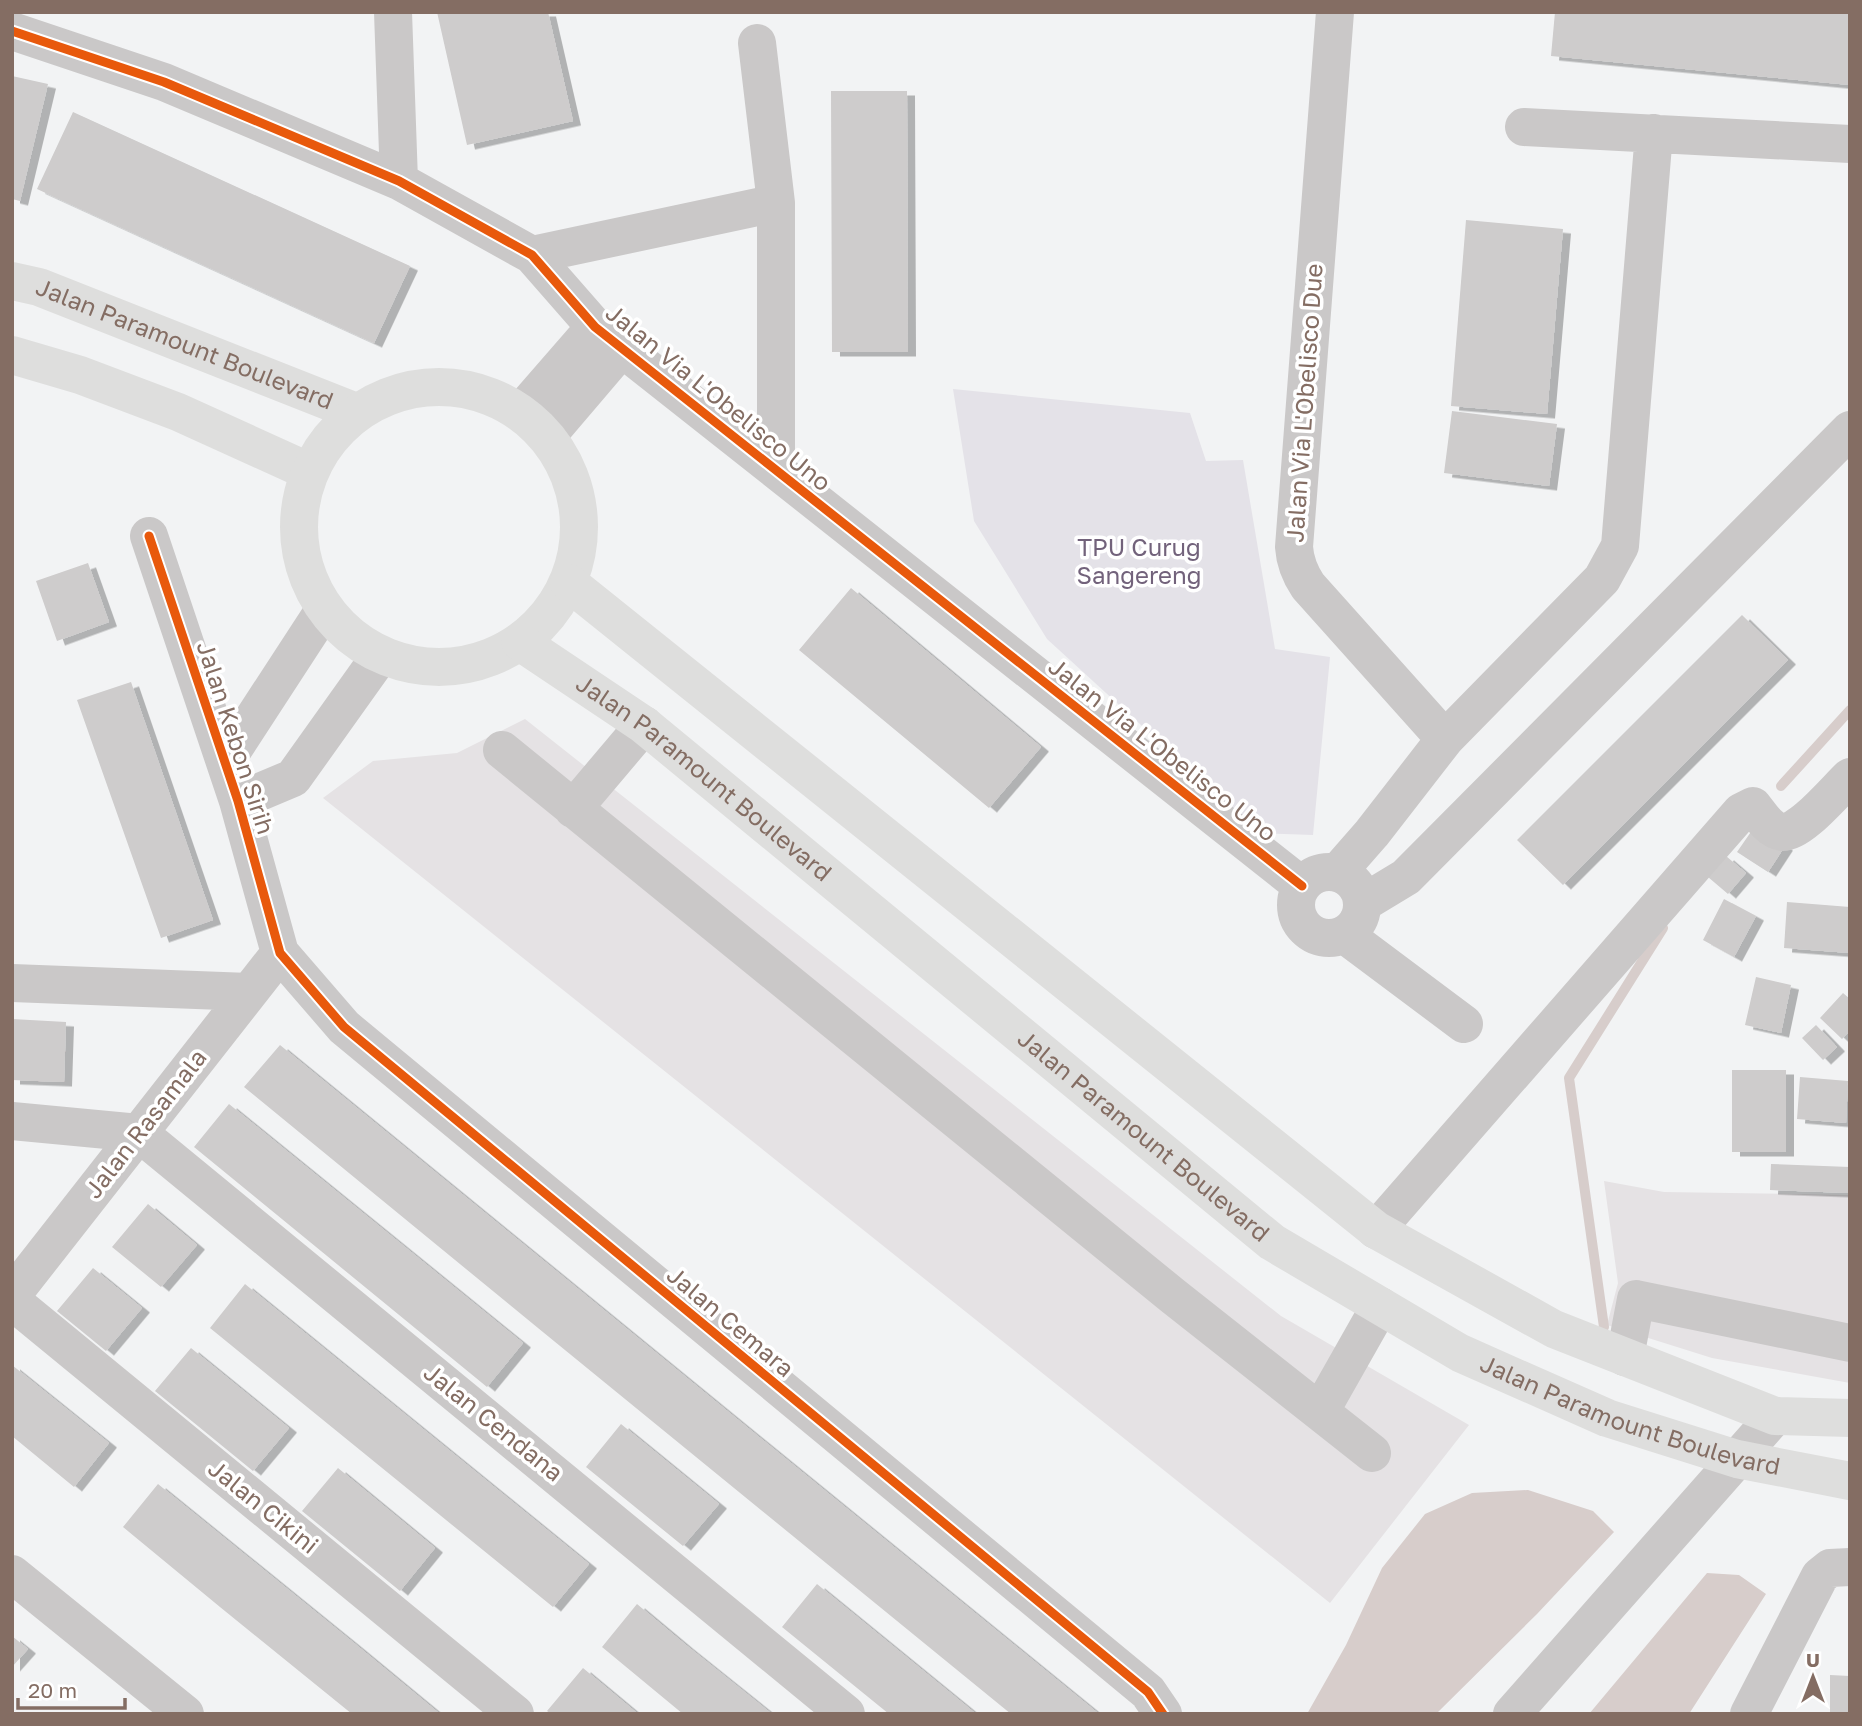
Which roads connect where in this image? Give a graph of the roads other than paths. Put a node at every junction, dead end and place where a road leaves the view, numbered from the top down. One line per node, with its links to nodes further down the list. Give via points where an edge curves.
1 (393, 12): 8 (street)
2 (1335, 12): 25 (street, Jalan Via L'Obelisco Due, via 1295,557 1308,586)
3 (12, 31): 8 (street, Jalan Via L'Obelisco Uno, via 164,82)
4 (757, 43): 9 (street, Jalan Via L'Obelisco Uno)
5 (1524, 127): 6 (street)
6 (1654, 133): 7 (street); 25 (street, via 1620,546 1602,579)
7 (1850, 144)
8 (399, 181): 10 (street, Jalan Via L'Obelisco Uno)
9 (776, 202): 10 (street); 17 (street, Jalan Via L'Obelisco Uno)
10 (532, 255): 12 (street, Jalan Via L'Obelisco Uno)
11 (12, 281): 14 (main road, Jalan Paramount Boulevard, via 39,287)
12 (608, 337): 15 (street); 17 (street, Jalan Via L'Obelisco Uno)
13 (12, 355): 18 (main road, via 178,412)
14 (356, 412): 15 (main road, via 395,393 438,386 482,393); 18 (main road, via 328,439)
15 (534, 424): 20 (main road, via 568,469 579,507 579,546)
16 (1850, 430): 33 (street, via 1406,877)
17 (776, 470): 32 (street, Jalan Via L'Obelisco Uno)
18 (308, 471): 21 (main road, via 298,518 301,555)
19 (149, 536): 27 (street, Jalan Kebon Sirih)
20 (569, 583): 22 (main road, via 548,616); 40 (main road, Jalan Paramount Boulevard)
21 (324, 610): 23 (main road, via 349,636); 27 (street)
22 (520, 642): 23 (main road, via 476,663 428,667); 24 (main road, Jalan Paramount Boulevard)
23 (380, 656): 29 (street, via 293,778)
24 (644, 725): 30 (street); 43 (main road, Jalan Paramount Boulevard, via 1272,1242)
25 (1445, 739): 31 (street)
26 (502, 750): 30 (street)
27 (225, 762): 29 (street, Jalan Kebon Sirih)
28 (1850, 777): 40 (street, via 1795,830 1772,828 1754,806 1741,812)
29 (238, 801): 34 (street, Jalan Kebon Sirih)
30 (573, 809): 46 (street)
31 (1337, 873): 32 (street, via 1318,874); 33 (street, via 1355,884)
32 (1302, 886): 33 (street, via 1297,896 1298,917 1312,934 1323,938)
33 (1354, 919): 37 (street)
34 (280, 953): 36 (street, Jalan Rasamala); 57 (street, Jalan Cemara, via 344,1027 1148,1692)
35 (12, 983): 36 (street)
36 (249, 992): 39 (street, Jalan Rasamala)
37 (1464, 1024)
38 (12, 1121): 39 (street)
39 (139, 1133): 41 (street, Jalan Rasamala); 56 (street, Jalan Cendana)
40 (1376, 1230): 45 (main road, Jalan Paramount Boulevard, via 1554,1329)
41 (12, 1295)
42 (12, 1301): 55 (street, Jalan Cikini)
43 (1380, 1306): 46 (street); 50 (main road, Jalan Paramount Boulevard, via 1461,1353 1607,1418)
44 (1850, 1343): 45 (street, via 1636,1299)
45 (1625, 1357): 47 (main road, Jalan Paramount Boulevard)
46 (1320, 1412): 49 (street)
47 (1775, 1416): 48 (main road, Jalan Paramount Boulevard); 50 (street)
48 (1850, 1418)
49 (1372, 1453)
50 (1737, 1460): 51 (main road, Jalan Paramount Boulevard); 58 (street)
51 (1850, 1481)
52 (1840, 1567): 59 (street, via 1820,1576 1814,1585)
53 (12, 1574): 54 (street)
54 (185, 1714)
55 (515, 1714)
56 (846, 1714)
57 (1163, 1714)
58 (1513, 1714)
59 (1749, 1714)

